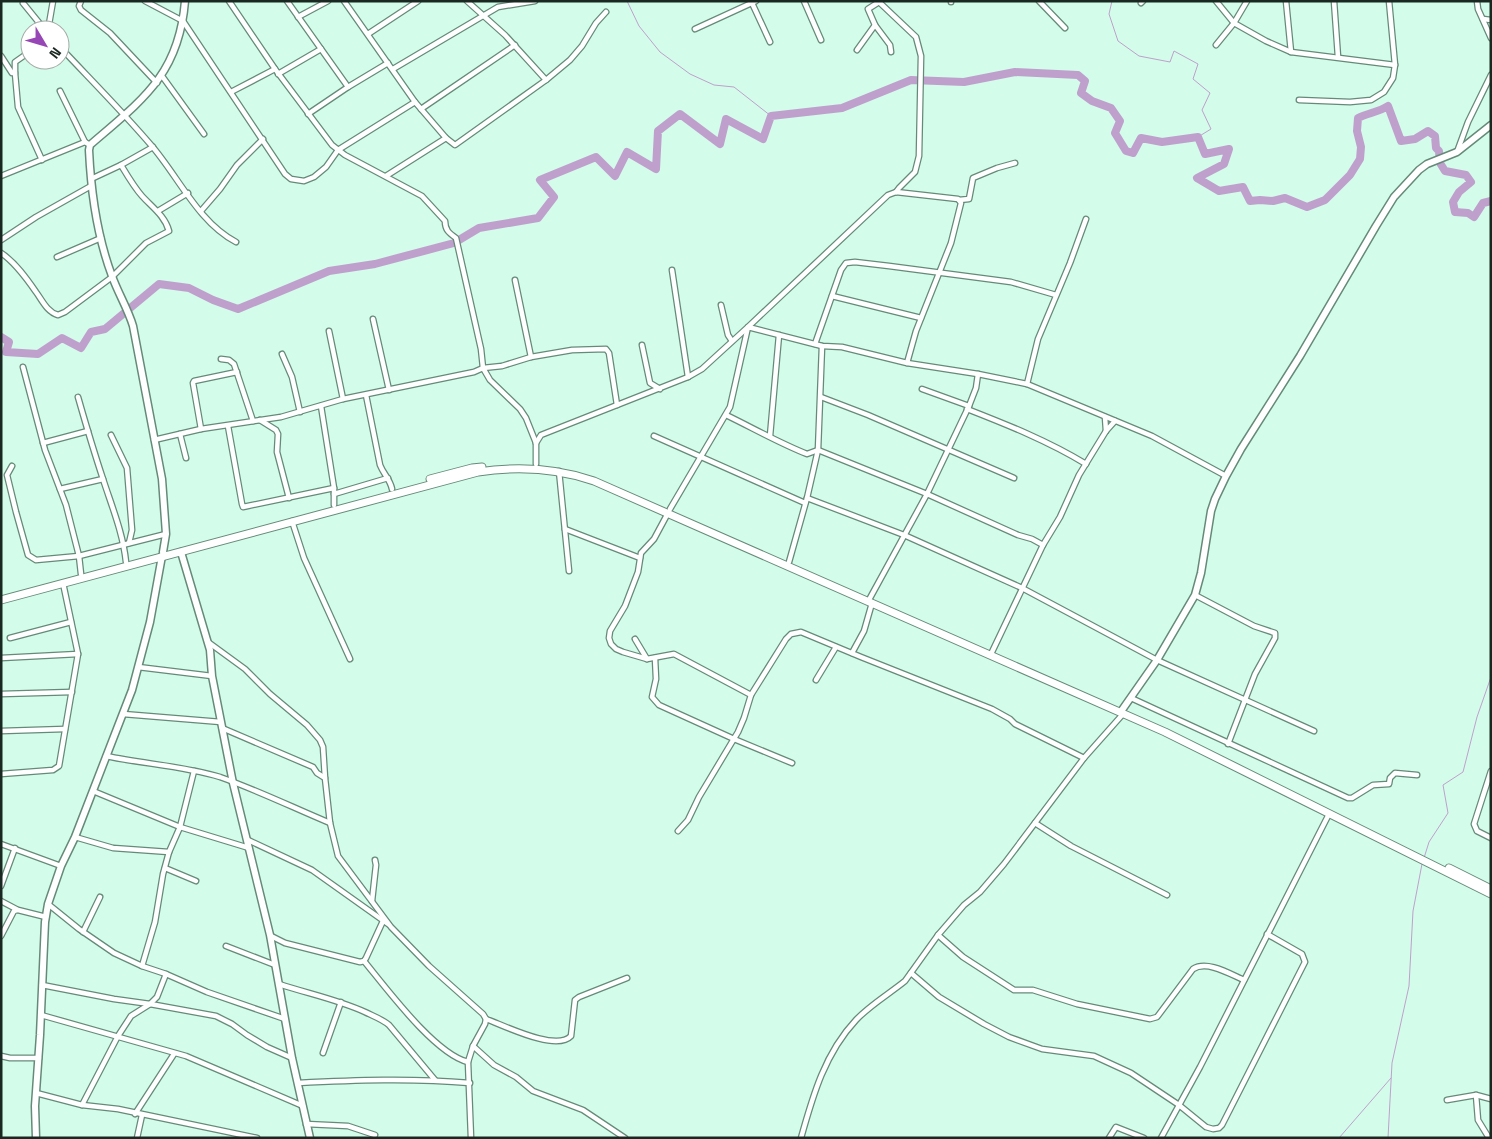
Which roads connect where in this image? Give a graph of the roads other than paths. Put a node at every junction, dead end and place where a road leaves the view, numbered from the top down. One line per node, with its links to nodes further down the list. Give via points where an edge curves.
1 (53, 1): 30 (street)
2 (81, 1): 59 (street, via 81,10 110,33)
3 (146, 1): 32 (street)
4 (185, 1): 32 (street)
5 (230, 1): 54 (street)
6 (287, 1): 27 (street)
7 (328, 1): 27 (street)
8 (344, 1): 37 (street)
9 (418, 1): 37 (street)
10 (467, 1): 26 (street)
11 (535, 1): 26 (street, via 498,6)
12 (804, 1): 39 (street)
13 (867, 1): 24 (street)
14 (1039, 1): 35 (street)
15 (1216, 1): 33 (street)
16 (1247, 1): 33 (street)
17 (1286, 1): 46 (street)
18 (1334, 1): 48 (street)
19 (1389, 1): 52 (street)
20 (1476, 1): 28 (street)
21 (754, 2): 36 (street); 40 (street)
22 (878, 2): 24 (street); 83 (street, via 916,37 921,56 919,156 916,172)
23 (23, 3): 29 (street)
24 (868, 9): 34 (street)
25 (606, 12): 58 (street, via 570,60)
26 (482, 15): 41 (street); 53 (street)
27 (298, 17): 43 (street)
28 (1483, 19): 31 (street); 38 (street)
29 (37, 20)
30 (48, 20)
31 (1491, 20)
32 (183, 21): 57 (street); 62 (street)
33 (1234, 22): 42 (street); 46 (street)
34 (875, 25): 44 (street); 45 (street, via 890,45)
35 (1065, 28)
36 (695, 29)
37 (368, 34): 51 (street)
38 (1491, 38)
39 (821, 40)
40 (770, 42)
41 (515, 45): 58 (street); 65 (street)
42 (1216, 45)
43 (320, 49): 54 (street); 60 (street)
44 (857, 50)
45 (891, 52)
46 (1291, 52): 48 (street)
47 (1, 56): 55 (street)
48 (1338, 57): 52 (street)
49 (20, 58): 55 (street, via 14,62)
50 (70, 58): 67 (street)
51 (388, 63): 53 (street); 60 (street)
52 (1395, 65): 63 (street, via 1384,92 1371,100)
53 (392, 70): 64 (street)
54 (276, 71): 62 (street); 66 (street)
55 (15, 73): 76 (street, via 18,107)
56 (1491, 75): 75 (street)
57 (162, 76): 59 (street); 69 (street)
58 (546, 80): 70 (street, via 458,144 452,144)
59 (157, 83): 67 (street)
60 (348, 87): 66 (street)
61 (60, 91): 72 (street)
62 (231, 92): 71 (street)
63 (1299, 100)
64 (415, 102): 65 (street); 74 (street)
65 (421, 110): 70 (street)
66 (308, 114): 74 (street)
67 (124, 116): 72 (street); 73 (street)
68 (1491, 125): 75 (street)
69 (204, 134)
70 (446, 138): 80 (street)
71 (263, 140): 74 (street, via 285,174 291,179 304,181 326,167); 87 (street, via 242,160)
72 (88, 144): 76 (street); 81 (street)
73 (153, 147): 78 (street); 84 (street)
74 (338, 150): 80 (street)
75 (1457, 152): 155 (street, via 1427,164 1394,197)
76 (42, 160): 79 (street)
77 (1015, 163): 85 (street, via 973,178 969,199)
78 (120, 165): 81 (street); 86 (street, via 141,195)
79 (1, 176)
80 (386, 176): 115 (street, via 422,196 445,221 447,231 457,241)
81 (90, 179): 82 (street)
82 (91, 186): 89 (street); 90 (street)
83 (896, 192): 85 (street); 103 (street, via 882,200)
84 (188, 193): 86 (street); 87 (street)
85 (959, 200): 95 (street, via 956,222)
86 (158, 211): 96 (street, via 169,231 146,243)
87 (201, 211): 91 (street, via 224,236)
88 (1086, 219): 98 (street)
89 (101, 238): 93 (street); 96 (street)
90 (1, 240)
91 (236, 242)
92 (1, 253): 96 (street, via 13,262 42,303 55,315 65,312)
93 (57, 258)
94 (672, 270): 118 (street)
95 (940, 273): 98 (street, via 1011,282); 99 (street, via 846,263); 101 (street)
96 (112, 276): 144 (street, via 133,326)
97 (515, 280): 111 (street)
98 (1056, 294): 119 (street, via 1038,339)
99 (832, 296): 101 (street); 107 (street)
100 (721, 306): 106 (street)
101 (921, 318): 113 (street)
102 (373, 319): 122 (street)
103 (748, 327): 105 (street); 106 (street); 131 (street)
104 (329, 331): 126 (street)
105 (779, 335): 107 (street); 143 (street)
106 (732, 341): 118 (street, via 702,369)
107 (815, 344): 109 (street)
108 (642, 345): 120 (street, via 650,383)
109 (822, 346): 113 (street, via 842,347); 125 (street)
110 (282, 354): 130 (street)
111 (531, 357): 115 (street); 128 (street, via 603,348 609,353)
112 (221, 359): 116 (street, via 234,364)
113 (907, 364): 117 (street)
114 (23, 367): 145 (street)
115 (483, 368): 122 (street); 146 (street, via 490,380 520,409)
116 (237, 372): 134 (street); 137 (street, via 194,381)
117 (978, 374): 119 (street); 129 (street)
118 (688, 377): 120 (street)
119 (1026, 384): 132 (street)
120 (660, 389): 128 (street)
121 (922, 389): 129 (street)
122 (389, 390): 123 (street)
123 (366, 395): 126 (street); 156 (street, via 380,465)
124 (78, 397): 138 (street)
125 (821, 397): 147 (street); 148 (street)
126 (342, 399): 127 (street)
127 (321, 406): 130 (street); 159 (street)
128 (617, 406): 146 (street, via 542,435)
129 (968, 408): 148 (street); 152 (street, via 1060,448)
130 (300, 412): 133 (street)
131 (726, 416): 143 (street); 149 (street)
132 (1105, 417): 135 (street); 139 (street)
133 (260, 420): 134 (street); 164 (street, via 278,434 278,452)
134 (253, 421): 136 (street)
135 (1115, 421): 139 (street); 155 (street, via 1152,436)
136 (228, 426): 137 (street); 164 (street, via 244,507)
137 (201, 429): 140 (street)
138 (88, 431): 145 (street); 158 (street)
139 (1106, 431): 152 (street)
140 (180, 434): 144 (street); 150 (street)
141 (111, 435): 173 (street, via 127,468 132,530)
142 (654, 436): 149 (street)
143 (770, 436): 147 (street, via 807,454)
144 (154, 440): 171 (street, via 162,479)
145 (43, 443): 160 (street)
146 (536, 443): 151 (street)
147 (818, 450): 163 (street); 165 (street)
148 (948, 450): 157 (street); 163 (street)
149 (702, 456): 165 (street); 167 (street)
150 (186, 458)
151 (536, 464): 161 (main road, via 472,468); 167 (main road, via 587,474)
152 (1086, 464): 174 (street)
153 (12, 466): 177 (street, via 7,475 28,555 36,560)
154 (559, 471): 167 (main road, via 594,481); 168 (main road, via 516,467 478,472); 169 (street)
155 (1226, 476): 186 (street, via 1211,511)
156 (388, 478): 161 (street); 162 (street)
157 (1014, 478)
158 (103, 479): 160 (street); 173 (street)
159 (334, 488): 162 (street); 164 (street)
160 (60, 489): 177 (street)
161 (392, 489): 166 (main road)
162 (334, 494): 166 (street)
163 (927, 494): 172 (street); 174 (street)
164 (289, 498)
165 (806, 501): 172 (street); 180 (street)
166 (334, 505): 170 (main road)
167 (669, 511): 178 (street); 180 (main road); 188 (main road)
168 (292, 521): 170 (main road); 199 (street, via 304,558)
169 (565, 529): 178 (street); 181 (street)
170 (253, 530): 175 (main road); 176 (main road)
171 (166, 534): 173 (street); 176 (street)
172 (904, 535): 184 (street); 188 (street)
173 (127, 543): 177 (street); 179 (street)
174 (1043, 545): 184 (street)
175 (180, 552): 176 (main road); 192 (street)
176 (163, 554): 179 (main road); 183 (main road); 203 (street)
177 (79, 556): 182 (street)
178 (640, 558): 201 (street, via 625,606 609,638 616,649)
179 (126, 562): 182 (main road)
180 (788, 562): 188 (main road)
181 (570, 571)
182 (81, 574): 185 (main road)
183 (63, 583): 187 (main road); 189 (street)
184 (1022, 588): 195 (street); 202 (street)
185 (1, 595)
186 (1195, 595): 202 (street); 210 (street, via 1250,624 1275,633 1276,638 1255,674)
187 (1, 600)
188 (871, 600): 193 (main road); 196 (street, via 864,631)
189 (71, 622): 190 (street); 197 (street)
190 (10, 638)
191 (635, 639): 201 (street)
192 (207, 641): 204 (street); 226 (street, via 245,669 320,740)
193 (970, 644): 195 (main road); 211 (main road)
194 (836, 647): 196 (street); 205 (street); 208 (street, via 801,632 791,634)
195 (992, 652): 211 (main road)
196 (852, 653): 220 (street, via 992,709)
197 (78, 654): 198 (street); 206 (street)
198 (1, 658)
199 (350, 658)
200 (655, 658): 201 (street); 208 (street, via 674,654); 217 (street, via 656,679 652,697 659,705)
201 (647, 659)
202 (1157, 660): 209 (street); 210 (street)
203 (138, 667): 204 (street); 212 (street)
204 (212, 676): 213 (street)
205 (816, 680)
206 (72, 692): 207 (street); 214 (street)
207 (1, 694)
208 (751, 694): 217 (street)
209 (1131, 698): 211 (street); 218 (street)
210 (1246, 700): 215 (street); 218 (street)
211 (1122, 712): 220 (street); 229 (main road); 245 (main road, via 1184,738)
212 (122, 714): 213 (street); 219 (street)
213 (222, 725): 226 (street, via 313,766); 227 (street)
214 (65, 729): 216 (street); 224 (street, via 57,769)
215 (1314, 731)
216 (1, 732)
217 (734, 739): 221 (street); 233 (street, via 688,820)
218 (1228, 744): 225 (street, via 1348,798 1373,785 1389,784 1395,773)
219 (106, 756): 222 (street); 228 (street)
220 (1084, 758): 231 (street)
221 (792, 763)
222 (194, 771): 227 (street); 232 (street)
223 (1491, 771): 235 (street, via 1474,824 1477,831)
224 (1, 774)
225 (1417, 775)
226 (325, 778): 230 (street)
227 (233, 782): 230 (street); 237 (street)
228 (93, 791): 232 (street); 234 (street)
229 (1330, 814): 247 (main road); 259 (street)
230 (330, 823): 250 (street, via 338,856)
231 (1035, 823): 246 (street, via 1072,846); 262 (street, via 980,892 964,905)
232 (180, 827): 237 (street); 239 (street)
233 (678, 831)
234 (75, 837): 239 (street, via 113,848); 241 (street)
235 (1491, 838)
236 (1, 844): 238 (street)
237 (248, 844): 254 (street, via 312,870); 260 (street)
238 (14, 848): 241 (street); 244 (street)
239 (169, 852): 242 (street)
240 (375, 860): 250 (street)
241 (61, 866): 251 (street)
242 (165, 868): 243 (street); 255 (street)
243 (196, 881)
244 (1, 886)
245 (1491, 889)
246 (1167, 894)
247 (1491, 894)
248 (100, 897): 258 (street)
249 (1, 901): 252 (street)
250 (372, 901): 257 (street)
251 (48, 904): 253 (street); 258 (street)
252 (18, 910): 253 (street); 261 (street, via 11,914)
253 (46, 917): 272 (street)
254 (383, 921): 257 (street); 264 (street)
255 (155, 922): 256 (street); 266 (street)
256 (162, 924)
257 (392, 927): 277 (street)
258 (83, 932): 266 (street, via 114,953)
259 (1267, 934): 270 (street); 294 (street, via 1302,954 1305,962 1222,1125 1213,1129 1206,1126)
260 (270, 935): 264 (street, via 285,943); 265 (street)
261 (1, 936)
262 (938, 936): 267 (street); 270 (street, via 963,957 1014,990 1033,990 1077,1004 1150,1019 1157,1017 1197,966 1209,966)
263 (226, 946): 265 (street)
264 (364, 962): 285 (street, via 437,1045)
265 (275, 965): 271 (street)
266 (142, 966): 268 (street)
267 (911, 973): 294 (street, via 939,997 1009,1037 1042,1049 1094,1056 1131,1073); 308 (street, via 857,1019 843,1036 819,1077)
268 (166, 974): 274 (street); 276 (street, via 206,992)
269 (627, 978): 277 (street, via 575,1000 571,1036 564,1040 535,1039)
270 (1244, 980): 294 (street)
271 (279, 984): 273 (street); 276 (street)
272 (42, 985): 274 (street); 275 (street)
273 (341, 1002): 280 (street); 286 (street, via 384,1022)
274 (150, 1004): 278 (street, via 131,1016); 284 (street, via 220,1018)
275 (41, 1016): 278 (street); 283 (street)
276 (285, 1019): 284 (street)
277 (486, 1019): 279 (street)
278 (118, 1036): 281 (street); 293 (street)
279 (473, 1046): 285 (street); 307 (street, via 494,1065 533,1091 583,1110)
280 (323, 1053)
281 (174, 1054): 295 (street, via 208,1064); 296 (street)
282 (1, 1056): 283 (street)
283 (39, 1058): 289 (street)
284 (292, 1058): 287 (street)
285 (468, 1062): 288 (street)
286 (435, 1080): 287 (street, via 362,1079); 288 (street)
287 (298, 1083): 295 (street)
288 (470, 1083): 306 (street)
289 (36, 1093): 293 (street); 301 (street)
290 (1476, 1095): 291 (street); 292 (street); 312 (street, via 1478,1120)
291 (1491, 1099)
292 (1447, 1100)
293 (82, 1105): 296 (street)
294 (1179, 1105): 311 (street)
295 (302, 1106): 298 (street)
296 (135, 1114): 297 (street)
297 (142, 1115): 299 (street); 302 (street)
298 (306, 1124): 300 (street, via 348,1126); 305 (street)
299 (225, 1131): 303 (street); 304 (street)
300 (375, 1135)
301 (36, 1138)
302 (137, 1138)
303 (223, 1138)
304 (257, 1138)
305 (310, 1138)
306 (471, 1138)
307 (625, 1138)
308 (801, 1138)
309 (1109, 1138): 310 (street, via 1118,1127)
310 (1144, 1138)
311 (1161, 1138)
312 (1489, 1138)

